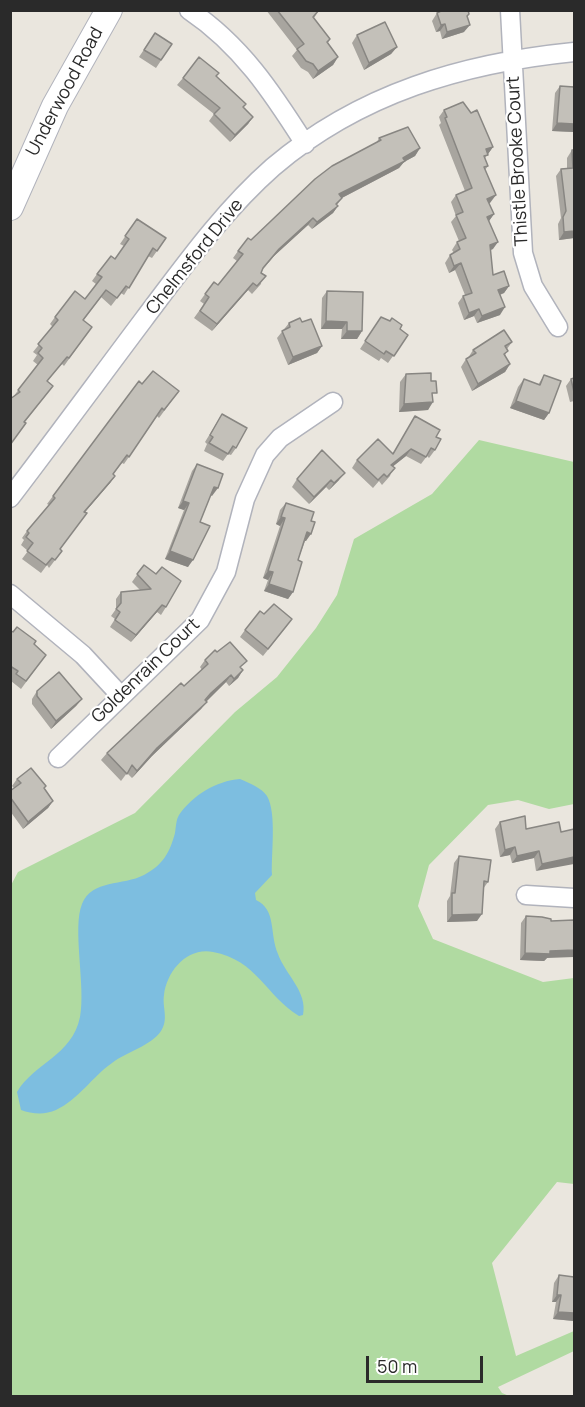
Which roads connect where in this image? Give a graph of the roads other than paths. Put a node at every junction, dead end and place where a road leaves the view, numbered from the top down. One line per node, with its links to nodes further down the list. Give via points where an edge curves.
1 (109, 10): 7 (street, Underwood Road, via 55,106)
2 (189, 10): 6 (street, via 246,58)
3 (510, 10): 5 (street, Thistle Brooke Court)
4 (574, 52): 5 (street, Chelmsford Drive)
5 (513, 59): 6 (street, Chelmsford Drive, via 428,80 354,114); 8 (street, Thistle Brooke Court, via 523,253 533,286)
6 (305, 144): 10 (street, Chelmsford Drive, via 244,195 199,246)
7 (10, 207)
8 (558, 327)
9 (333, 402): 12 (street, Goldenrain Court, via 280,438 265,455 244,499 230,561 217,594 200,620)
10 (10, 498)
11 (10, 594): 12 (street, via 83,656)
12 (121, 696): 13 (street, Goldenrain Court)
13 (58, 758)
14 (526, 894): 15 (street)
15 (574, 897)

